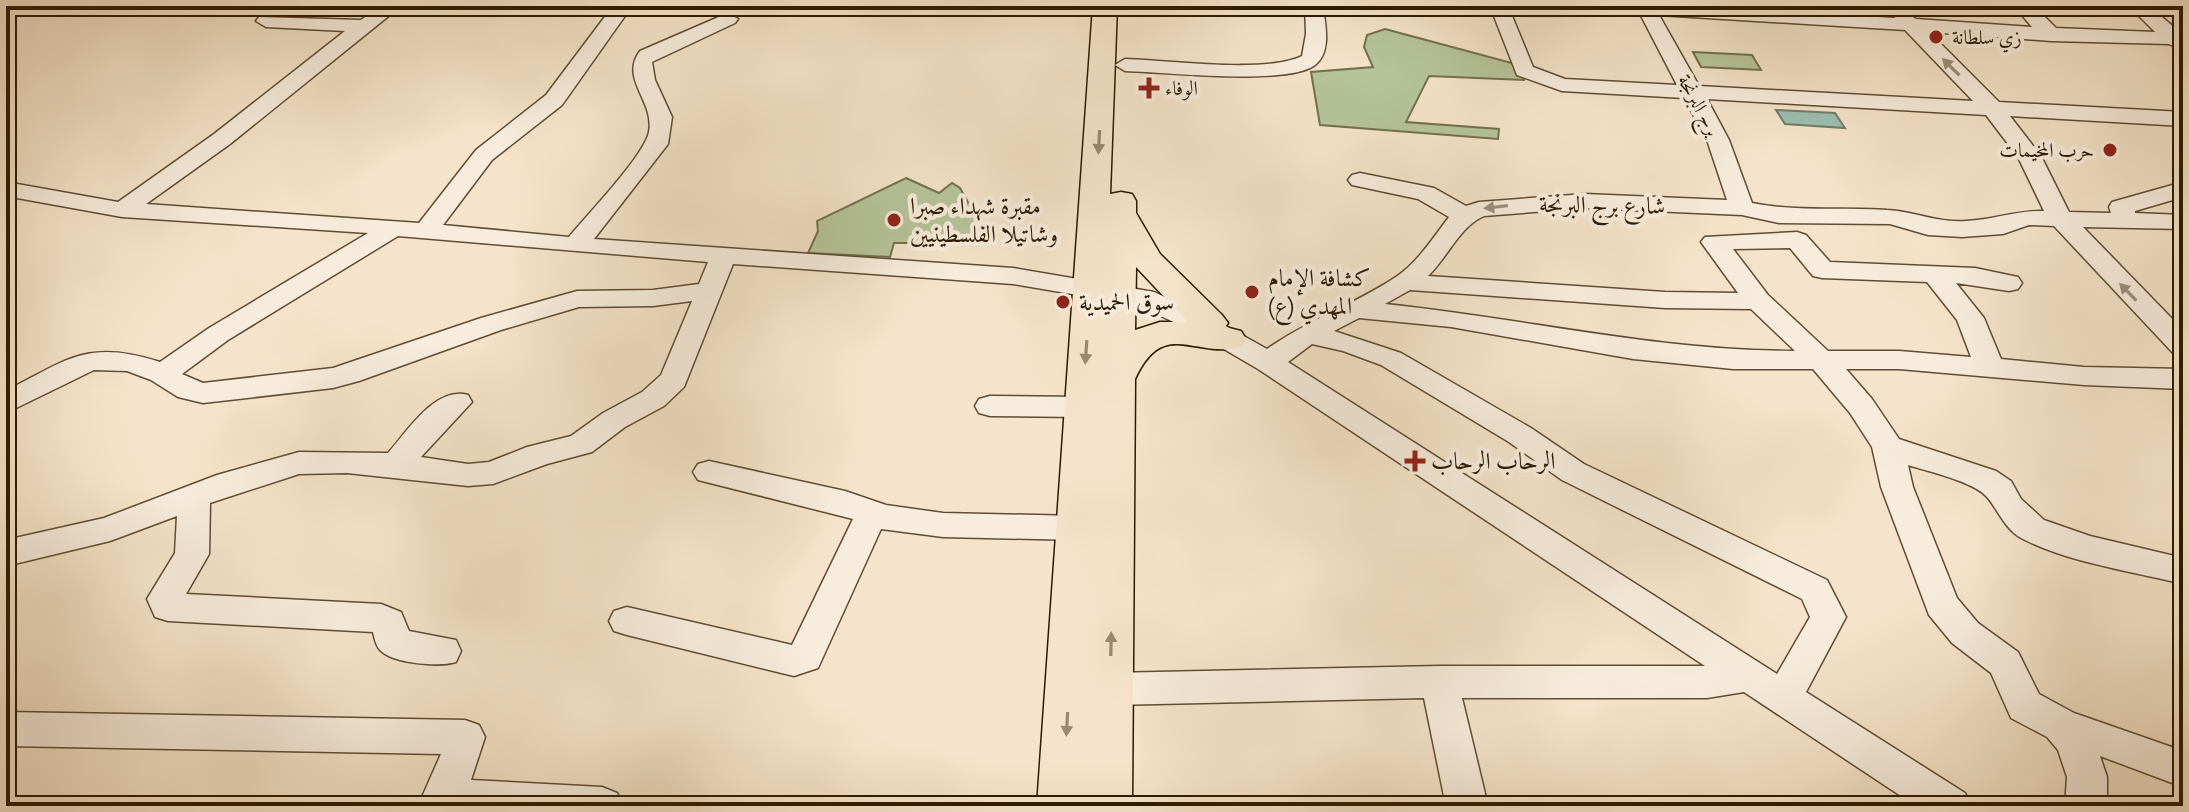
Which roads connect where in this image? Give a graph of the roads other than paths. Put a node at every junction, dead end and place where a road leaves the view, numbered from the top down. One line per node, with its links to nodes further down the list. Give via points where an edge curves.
1 (392, 6): 14 (street)
2 (623, 6): 34 (street, via 554,100 484,155)
3 (1105, 6): 38 (main road, one-way to 38)
4 (1125, 6): 18 (main road)
5 (1314, 6): 18 (street, via 1314,53 1297,68)
6 (1499, 6): 19 (street, via 1524,71 1562,85)
7 (1964, 6): 15 (street)
8 (2023, 6): 16 (street)
9 (2138, 6): 17 (street)
10 (1646, 7): 11 (street); 19 (street, برج البرنجة)
11 (1902, 15): 15 (street); 20 (street, one-way to 11)
12 (728, 19): 35 (street, via 647,55 642,62 643,75 662,108 662,133)
13 (266, 21): 14 (street)
14 (365, 26): 27 (street)
15 (1987, 30): 16 (street)
16 (2051, 35): 17 (street)
17 (2179, 42)
18 (1125, 65): 28 (main road)
19 (1694, 92): 20 (street); 26 (street, برج البرنجة)
20 (1995, 111): 21 (street); 30 (street, via 2029,156)
21 (2172, 119): 22 (street)
22 (2183, 134)
23 (1360, 180): 29 (street, via 1425,193)
24 (6, 189): 27 (street)
25 (2183, 189): 31 (street, via 2121,207)
26 (1742, 208): 29 (street, شارع برج البرنجة, one-way to 29, via 1559,202); 30 (street, شارع برج البرنجة, via 1779,216 1891,217 1962,229)
27 (122, 210): 33 (street)
28 (1121, 212): 38 (main road); 45 (main road, via 1148,263)
29 (1464, 215): 40 (street, via 1432,258)
30 (2060, 218): 31 (street, شارع برج البرنجة); 46 (street, one-way to 30)
31 (2126, 220): 32 (street, شارع برج البرنجة)
32 (2183, 222)
33 (394, 227): 34 (street); 49 (street, via 208,339)
34 (426, 230): 35 (street)
35 (576, 245): 36 (street)
36 (724, 255): 38 (street); 41 (street)
37 (1935, 274): 39 (street); 42 (street, via 1822,270 1797,240 1714,242); 48 (street, via 1970,318)
38 (1105, 283): 45 (street); 51 (main road); 55 (main road, one-way to 55)
39 (2009, 283)
40 (1394, 289): 42 (street); 43 (street)
41 (708, 291): 49 (street, via 577,299 333,378 192,393); 57 (street, via 670,385 581,444 493,473 468,475)
42 (1758, 301): 47 (street)
43 (1353, 309): 44 (street); 47 (street, via 1451,319 1633,350 1747,361)
44 (1307, 334): 45 (street); 71 (street, via 1391,359 1573,472 1815,590 1828,617)
45 (1236, 342): 51 (main road, via 1183,332 1153,335 1131,348); 65 (street)
46 (2183, 347)
47 (1824, 360): 48 (street); 56 (street)
48 (1989, 366): 50 (street)
49 (163, 374): 52 (street, via 122,361 90,359)
50 (2183, 379)
51 (1115, 383): 70 (main road, one-way to 51)
52 (9, 398)
53 (457, 402): 57 (street)
54 (990, 406): 55 (street)
55 (1082, 407): 61 (main road)
56 (1888, 447): 63 (street, via 1985,479 2000,489 2008,506 2032,529); 72 (street, via 1897,487 1942,605 1965,633 2005,663 2025,706)
57 (396, 465): 59 (street, via 299,463)
58 (709, 472): 60 (street)
59 (194, 496): 62 (street, via 110,529); 66 (street, via 192,554 169,588 168,607 381,618 388,622 393,640 402,645)
60 (873, 511): 61 (street, via 882,517 943,525); 64 (street, via 805,657 777,658)
61 (1078, 528): 77 (main road, one-way to 77)
62 (6, 553)
63 (2183, 571)
64 (627, 621)
65 (1708, 646): 67 (street); 69 (street, via 1687,670)
66 (443, 651)
67 (1751, 675): 69 (street); 71 (street)
68 (1440, 682): 69 (street); 70 (street); 79 (street)
69 (1655, 682)
70 (1111, 689): 78 (main road)
71 (1784, 696): 80 (street)
72 (2061, 725): 74 (street); 81 (street, via 2082,756)
73 (6, 729): 75 (street, via 465,737)
74 (2183, 769)
75 (441, 802): 76 (street)
76 (602, 806)
77 (1063, 806)
78 (1106, 806)
79 (1467, 806)
80 (1950, 806)
81 (2086, 806)

